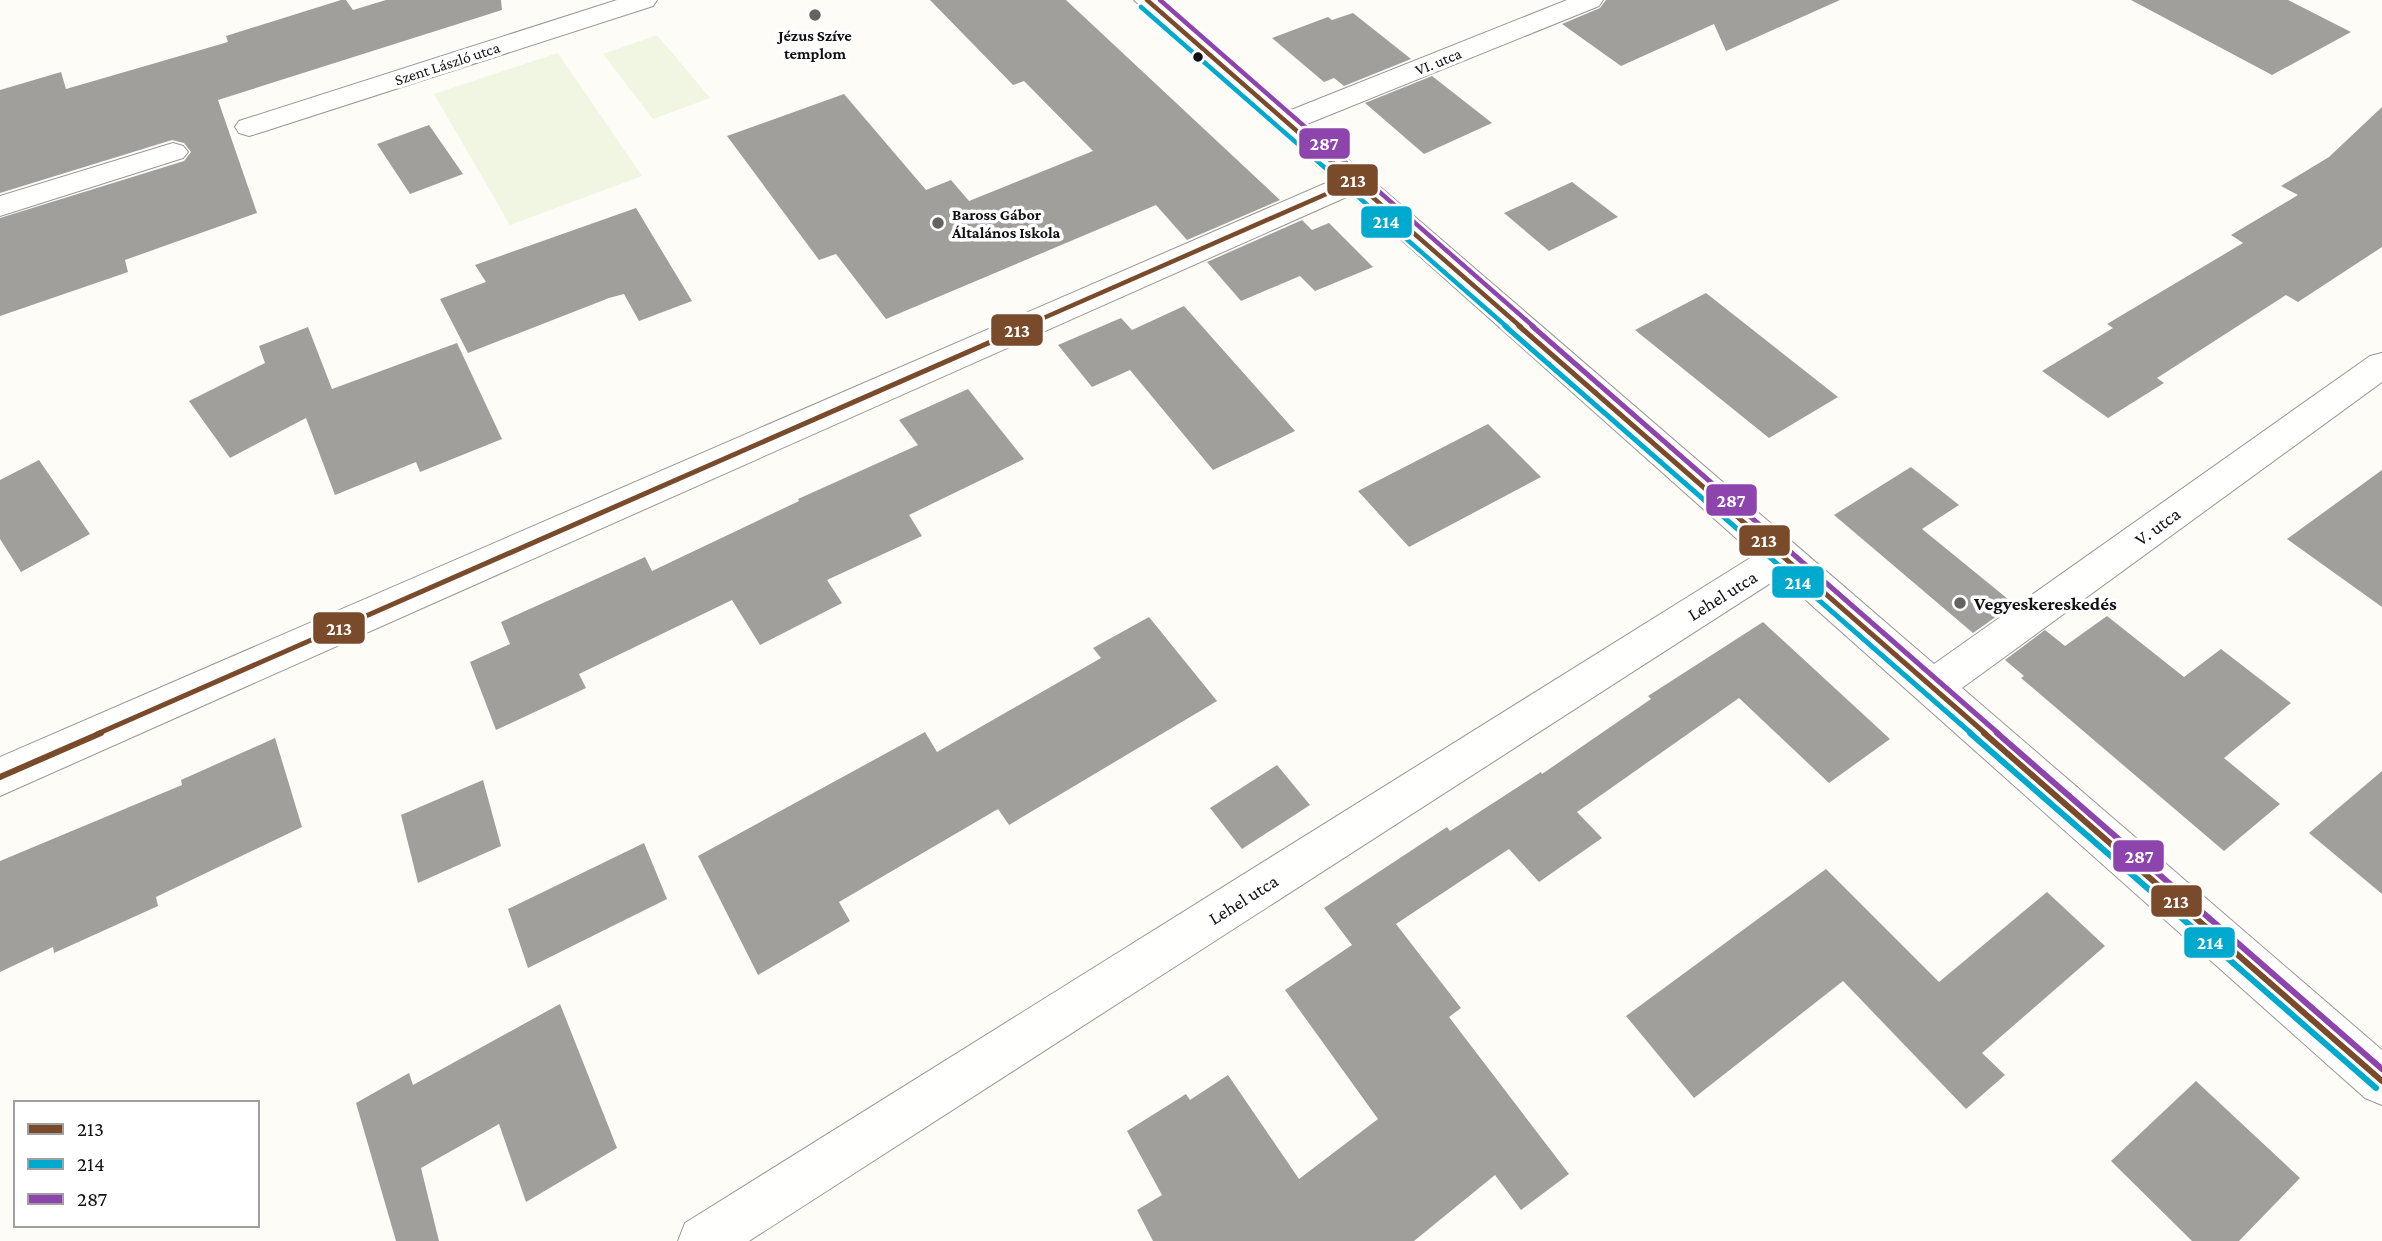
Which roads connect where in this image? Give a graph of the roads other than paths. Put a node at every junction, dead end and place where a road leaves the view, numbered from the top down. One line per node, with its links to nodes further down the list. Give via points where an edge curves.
1 (645, 0): 5 (street, Szent László utca)
2 (1147, 0): 4 (street)
3 (1590, 0): 4 (street, VI. utca)
4 (1287, 122): 7 (street)
5 (249, 127)
6 (173, 152): 8 (street)
7 (1356, 181): 10 (street); 12 (street)
8 (0, 206)
9 (2382, 365): 11 (street, V. utca)
10 (1783, 556): 11 (street); 14 (street, Lehel utca)
11 (1931, 688): 13 (street)
12 (0, 777)
13 (2382, 1081)
14 (703, 1241)

